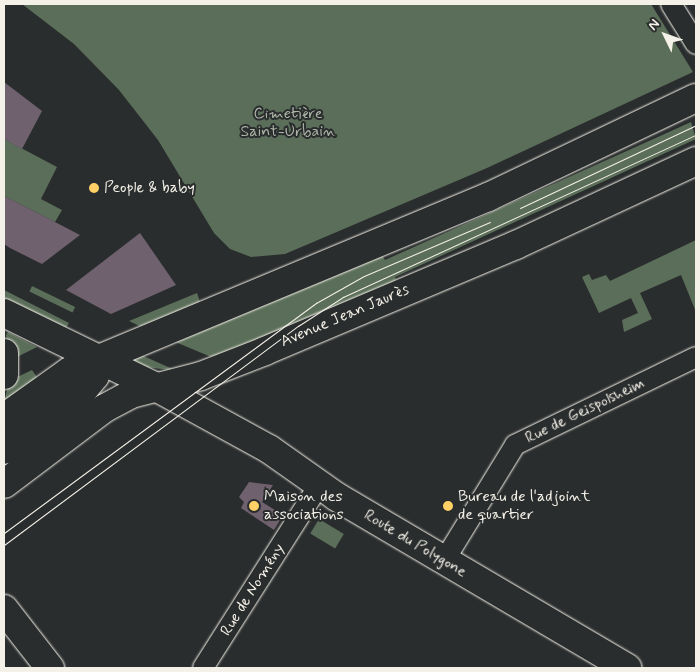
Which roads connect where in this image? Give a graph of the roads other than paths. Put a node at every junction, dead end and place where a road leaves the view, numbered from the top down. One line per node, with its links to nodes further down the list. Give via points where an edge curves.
1 (672, 4): 2 (street)
2 (696, 44)
3 (696, 98): 8 (main road, via 488,197)
4 (696, 160): 10 (main road, Avenue Jean Jaurès, via 516,245 265,351 201,376)
5 (4, 313): 8 (main road, Route du Polygone)
6 (4, 353): 9 (main road)
7 (696, 357): 15 (street, Rue de Geispolsheim, via 515,445)
8 (100, 359): 10 (main road, Route du Polygone); 11 (main road, via 70,372); 12 (main road, via 95,376 81,393)
9 (4, 375)
10 (154, 386): 13 (main road, Avenue Jean Jaurès, via 105,408); 14 (main road, Route du Polygone, via 269,449)
11 (4, 418)
12 (4, 450)
13 (4, 484)
14 (319, 485): 15 (main road, Route du Polygone); 18 (street, Rue de Nomény)
15 (444, 561): 19 (main road, Route du Polygone)
16 (4, 610): 17 (main road)
17 (50, 668)
18 (203, 668)
19 (627, 668)

